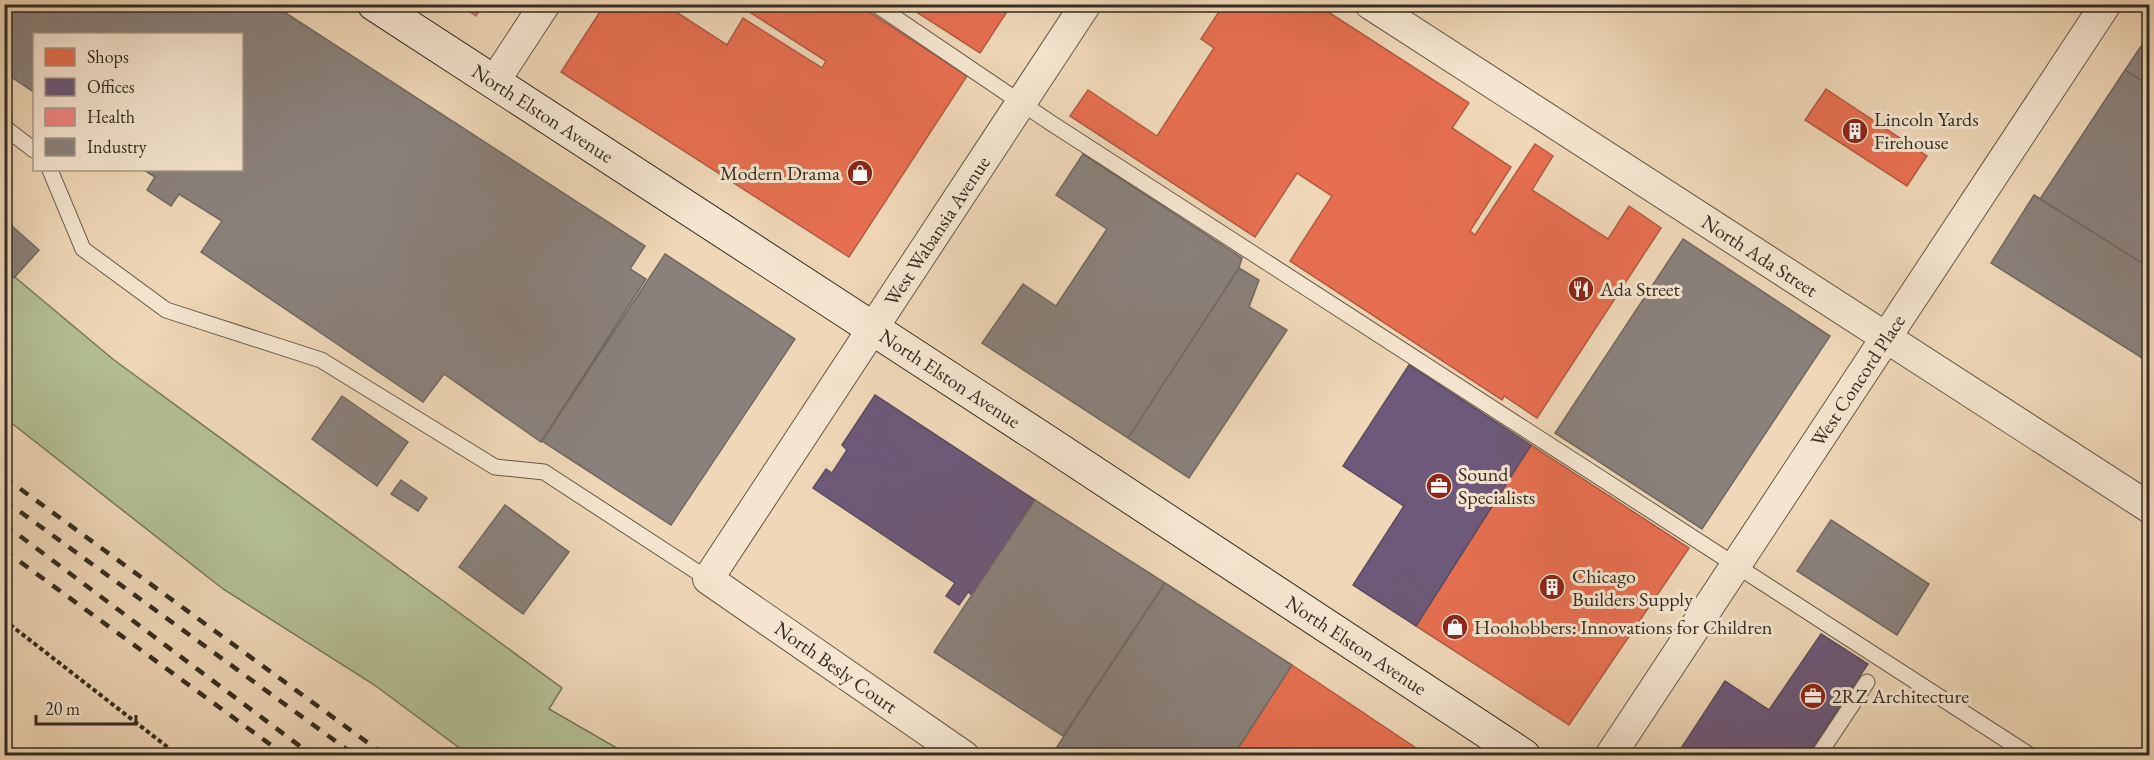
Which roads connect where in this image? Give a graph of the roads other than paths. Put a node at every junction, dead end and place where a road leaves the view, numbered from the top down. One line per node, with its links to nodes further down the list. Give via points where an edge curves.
1 (374, 4): 7 (main road, North Elston Avenue)
2 (545, 4): 7 (street)
3 (875, 4): 8 (lane)
4 (1086, 4): 8 (street, West Wabansia Avenue)
5 (1370, 4): 13 (street, North Ada Street)
6 (2106, 4): 13 (street, West Concord Place)
7 (494, 82): 12 (main road, North Elston Avenue)
8 (1021, 103): 12 (street, West Wabansia Avenue); 15 (lane)
9 (4, 127): 10 (lane)
10 (33, 149)
11 (50, 171): 16 (lane, via 83,249 166,310 321,360 495,467 544,472)
12 (872, 329): 16 (street, West Wabansia Avenue); 19 (main road, North Elston Avenue, via 1087,466)
13 (1885, 339): 14 (street, North Ada Street); 15 (street, West Concord Place)
14 (2150, 508)
15 (1735, 566): 20 (street, West Concord Place); 22 (lane)
16 (708, 579): 18 (street, North Besly Court)
17 (1867, 682): 21 (lane)
18 (964, 756)
19 (1524, 756)
20 (1610, 756)
21 (1818, 756)
22 (2031, 756)

